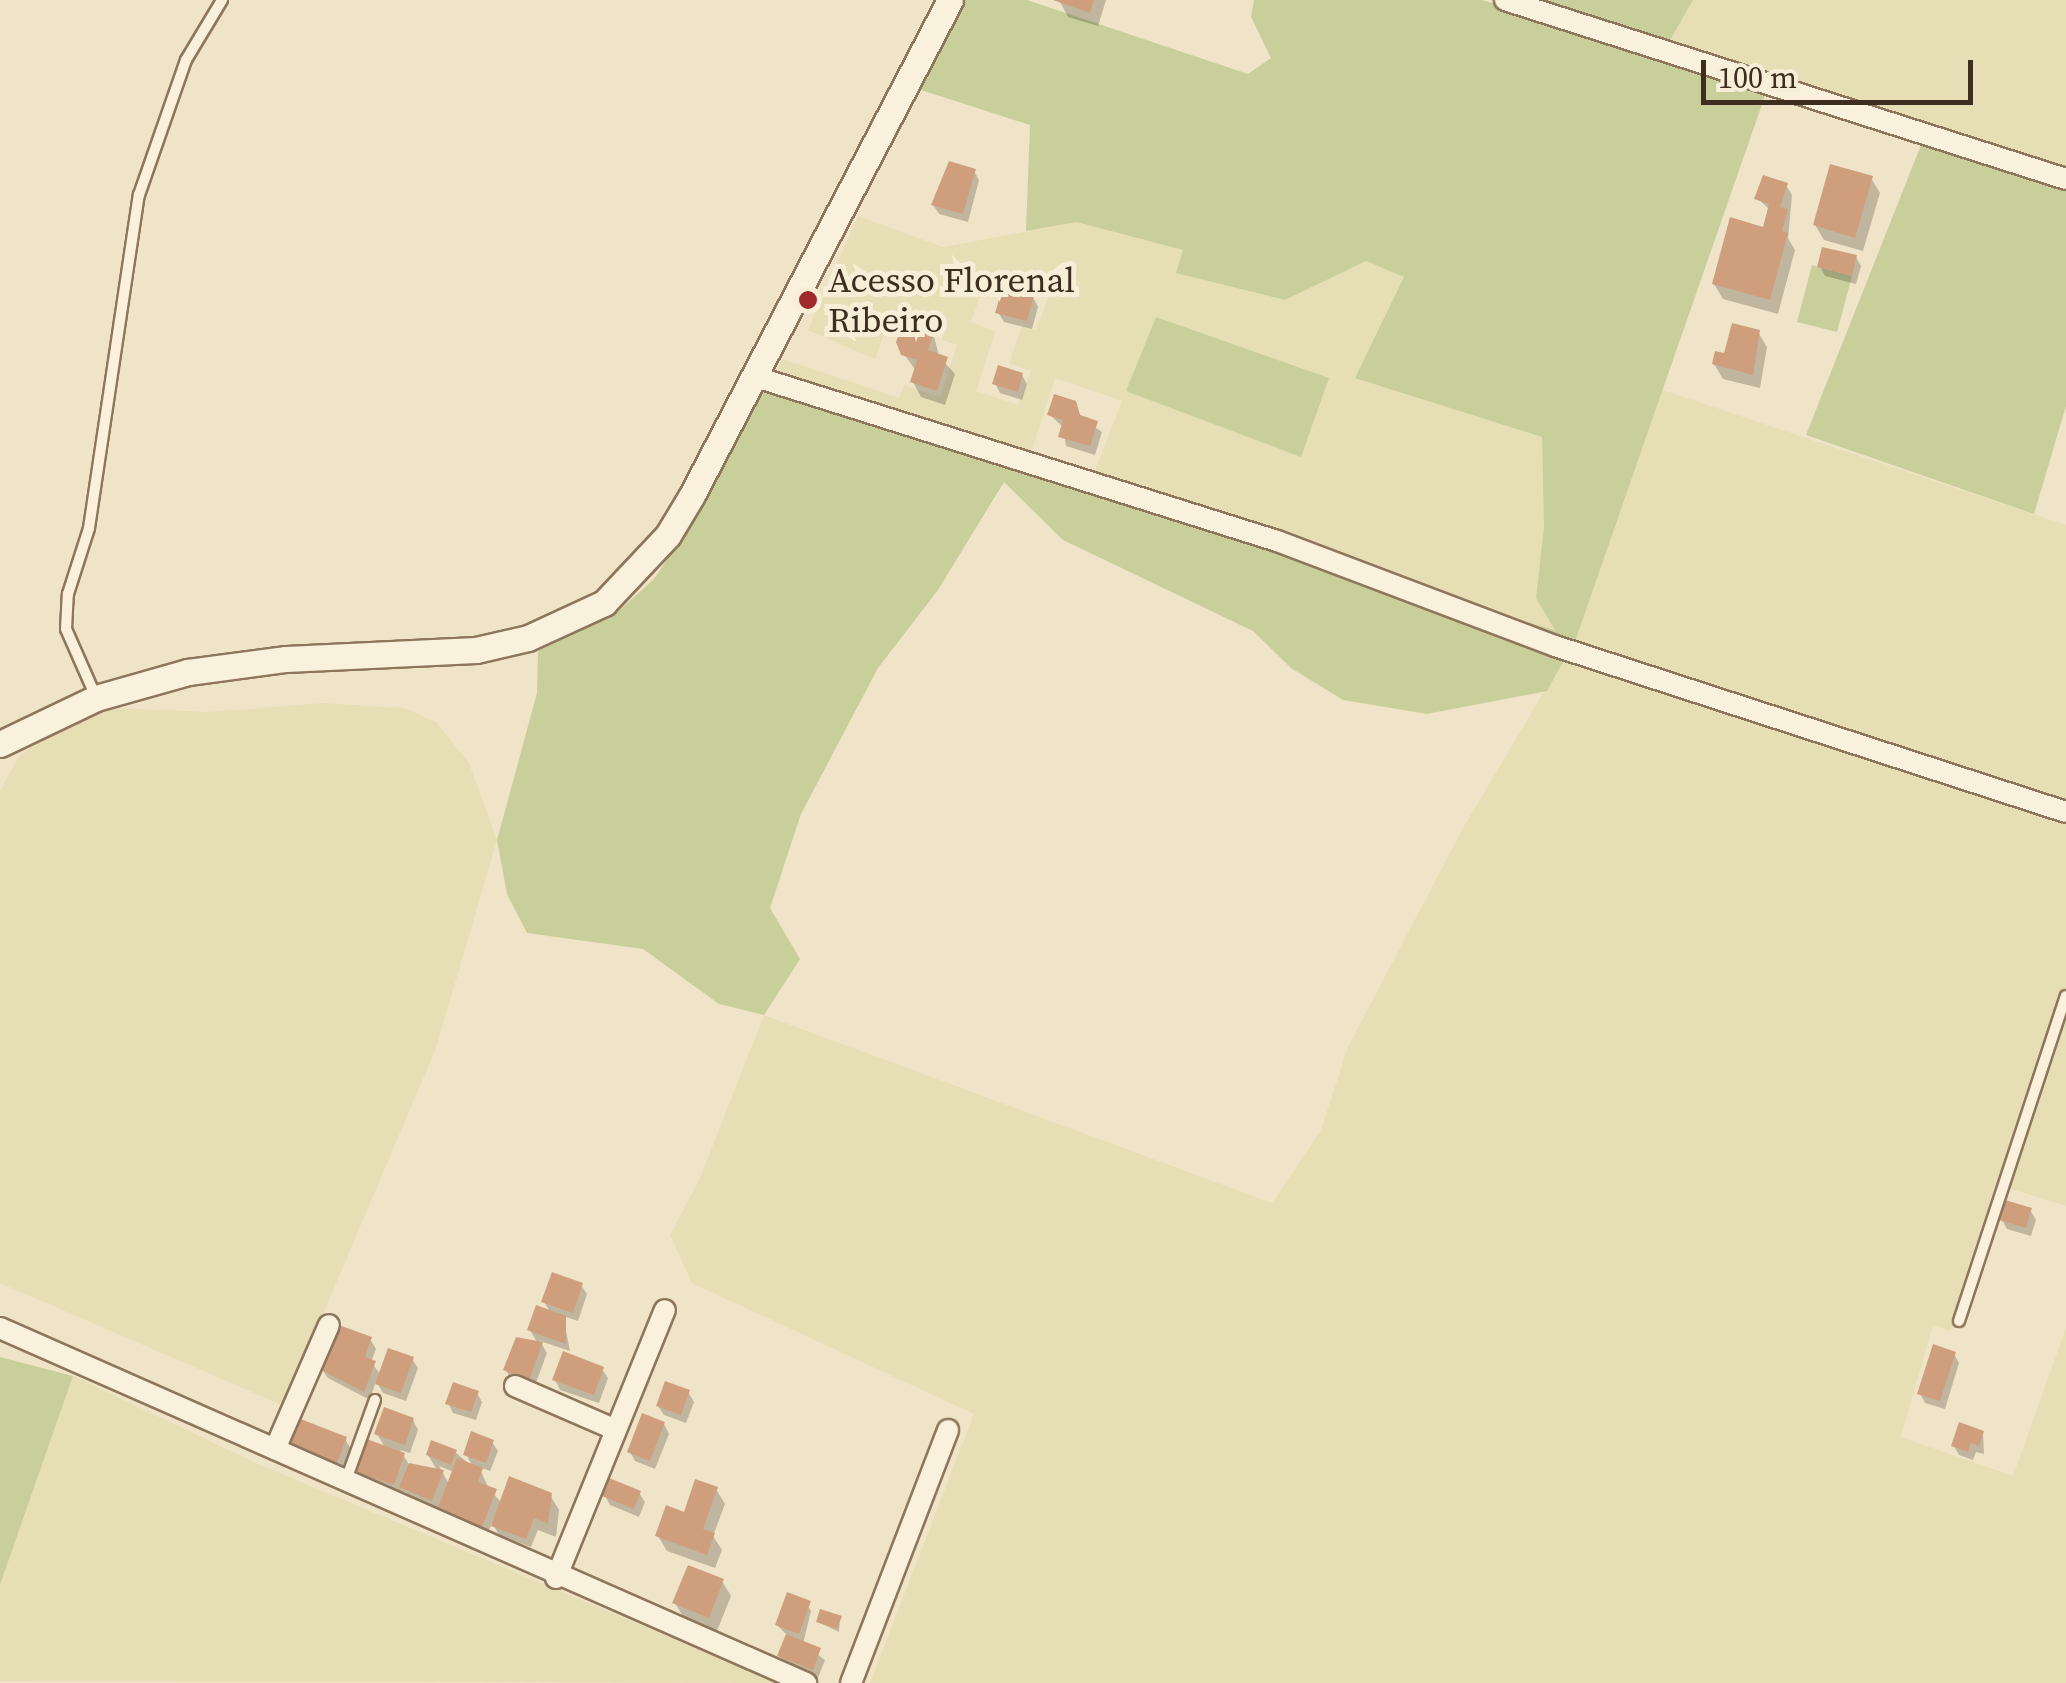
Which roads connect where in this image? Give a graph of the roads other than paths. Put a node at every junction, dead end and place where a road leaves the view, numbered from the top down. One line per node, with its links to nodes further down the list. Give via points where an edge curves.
1 (222, 0): 6 (lane, via 186,60 139,195 89,528 68,594 66,630)
2 (950, 0): 5 (street)
3 (1505, 0): 4 (street)
4 (2066, 179)
5 (756, 377): 6 (street, via 668,535 604,603 558,626 476,650 286,659 188,672); 8 (street, via 1277,541 1555,646)
6 (96, 698): 7 (street)
7 (0, 744)
8 (2066, 812)
9 (2066, 996): 11 (lane)
10 (666, 1310): 16 (street)
11 (1959, 1321)
12 (329, 1325): 18 (street)
13 (0, 1328): 18 (street)
14 (515, 1386): 16 (street)
15 (375, 1400): 19 (lane)
16 (614, 1429): 20 (street)
17 (948, 1430): 22 (street)
18 (275, 1449): 19 (street)
19 (345, 1481): 20 (street)
20 (556, 1578): 21 (street)
21 (806, 1683)
22 (851, 1683)

